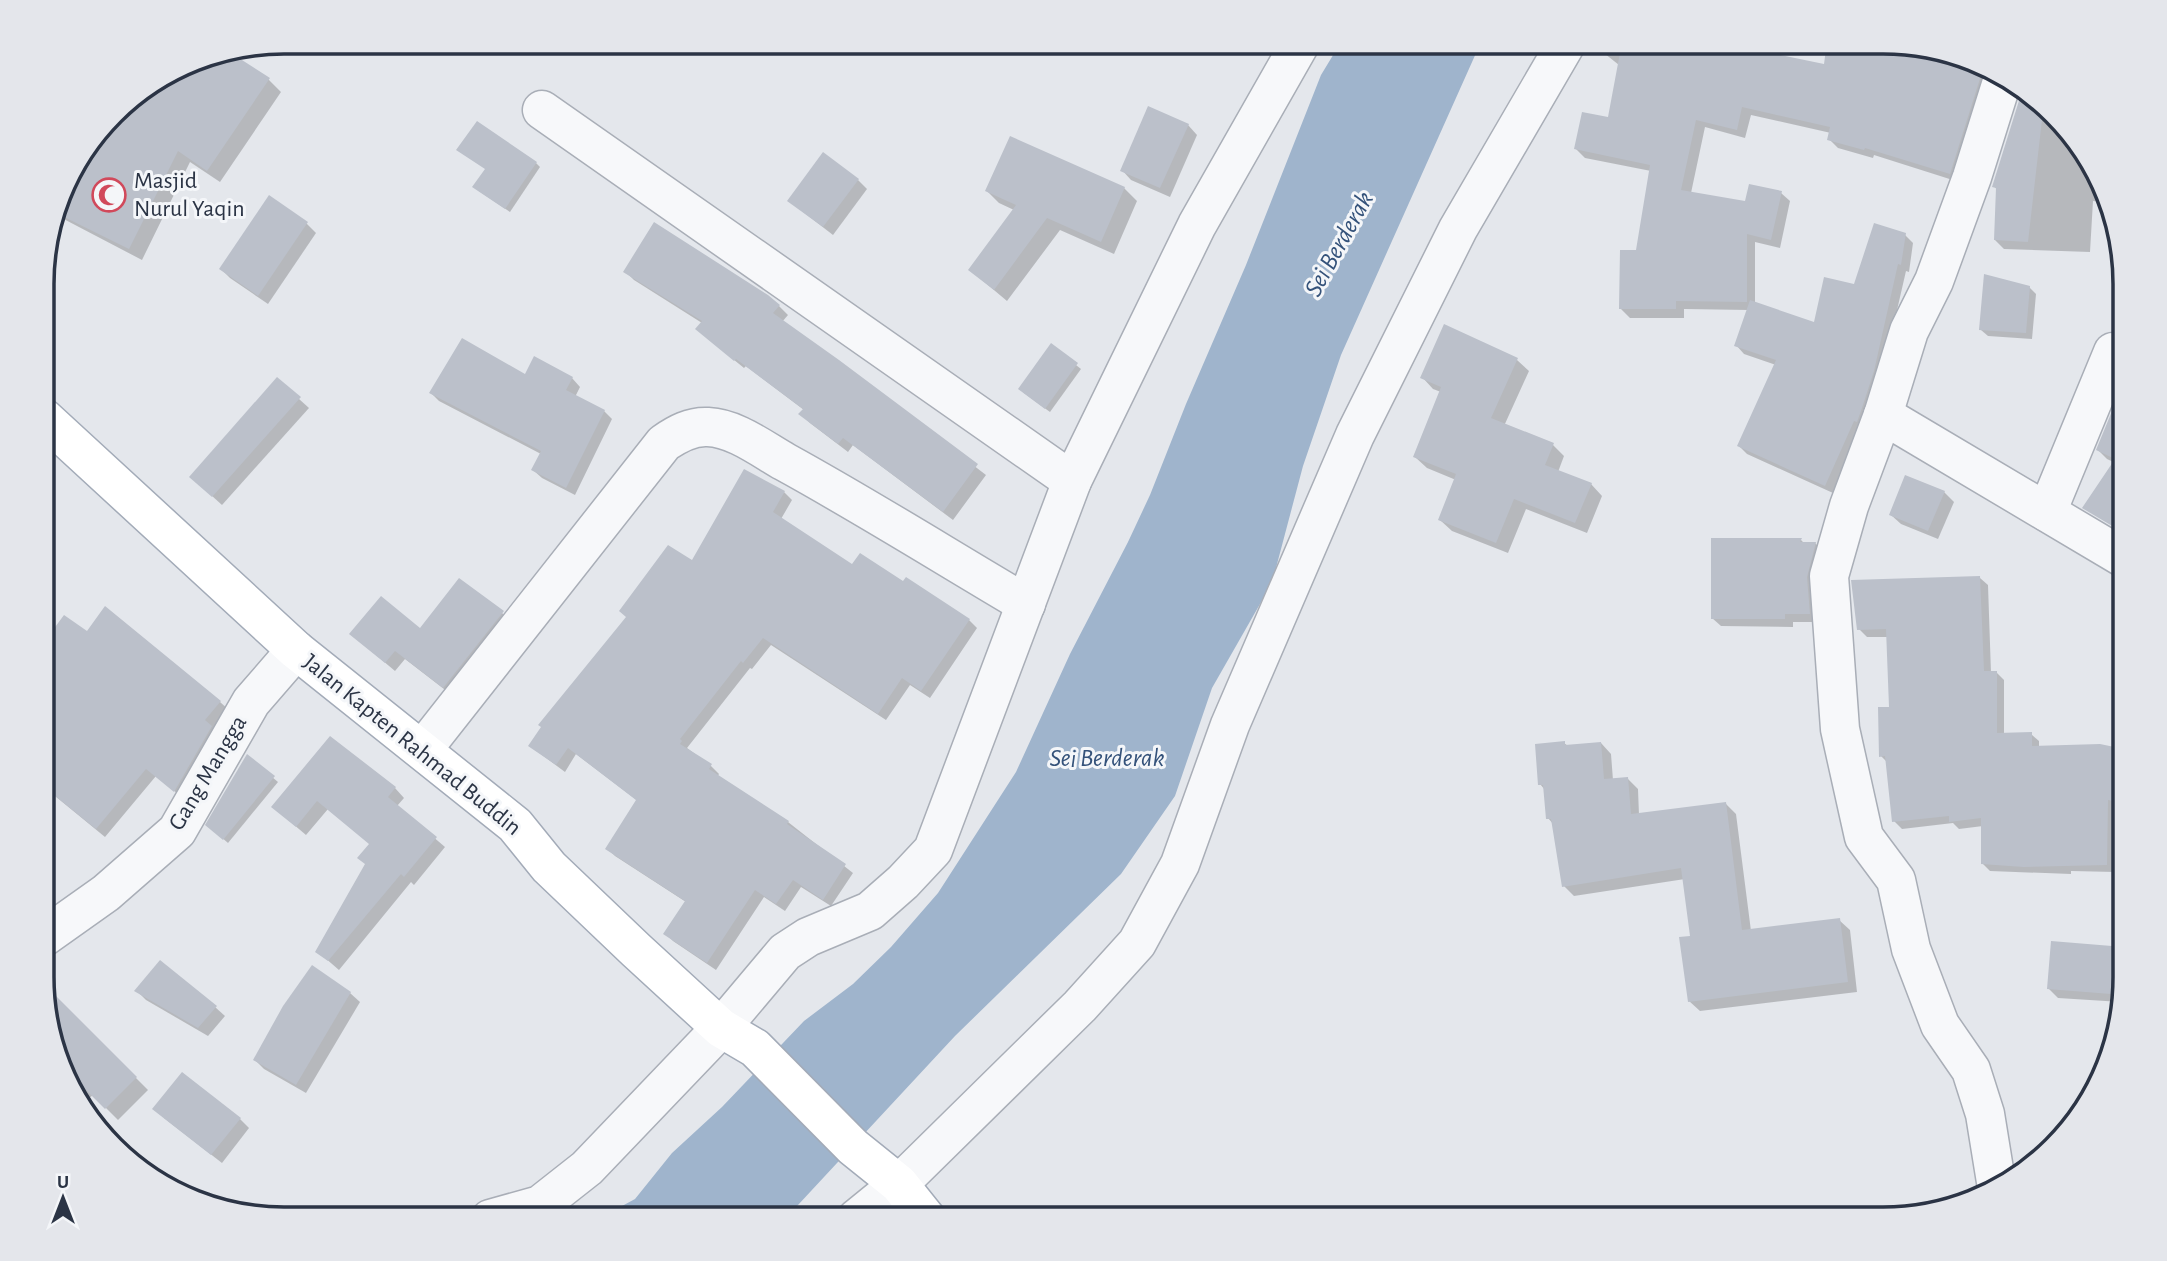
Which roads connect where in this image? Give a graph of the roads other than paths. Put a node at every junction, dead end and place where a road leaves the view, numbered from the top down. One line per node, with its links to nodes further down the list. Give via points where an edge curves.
1 (1294, 54): 8 (street, via 1197,225)
2 (1560, 54): 17 (street, via 1458,229 1355,435 1230,725 1180,864 1136,943 1080,1006)
3 (2000, 87): 6 (street, via 1934,281 1909,331)
4 (541, 110): 8 (street)
5 (2112, 354): 9 (street)
6 (1883, 415): 9 (street); 16 (street, via 1829,576 1840,729 1864,837 1896,880 1911,948 1940,1025 1971,1070 1985,1114)
7 (54, 427): 12 (main road, Jalan Kapten Rahmad Buddin)
8 (1072, 481): 11 (street)
9 (2047, 512): 10 (street)
10 (2112, 551)
11 (1026, 604): 13 (street, via 728,430 695,428 664,443); 15 (street, via 933,850 870,911 808,937 785,952)
12 (296, 650): 13 (main road, Jalan Kapten Rahmad Buddin); 14 (street, Gang Mangga, via 251,702 177,831)
13 (423, 749): 15 (main road, Jalan Kapten Rahmad Buddin, via 515,825 549,866)
14 (54, 930)
15 (721, 1028): 17 (main road, Jalan Kapten Rahmad Buddin, via 755,1048 853,1147); 18 (street, via 587,1168)
16 (1995, 1177)
17 (898, 1184): 19 (street); 20 (main road, Jalan Kapten Rahmad Buddin)
18 (533, 1207)
19 (871, 1207)
20 (917, 1207)

